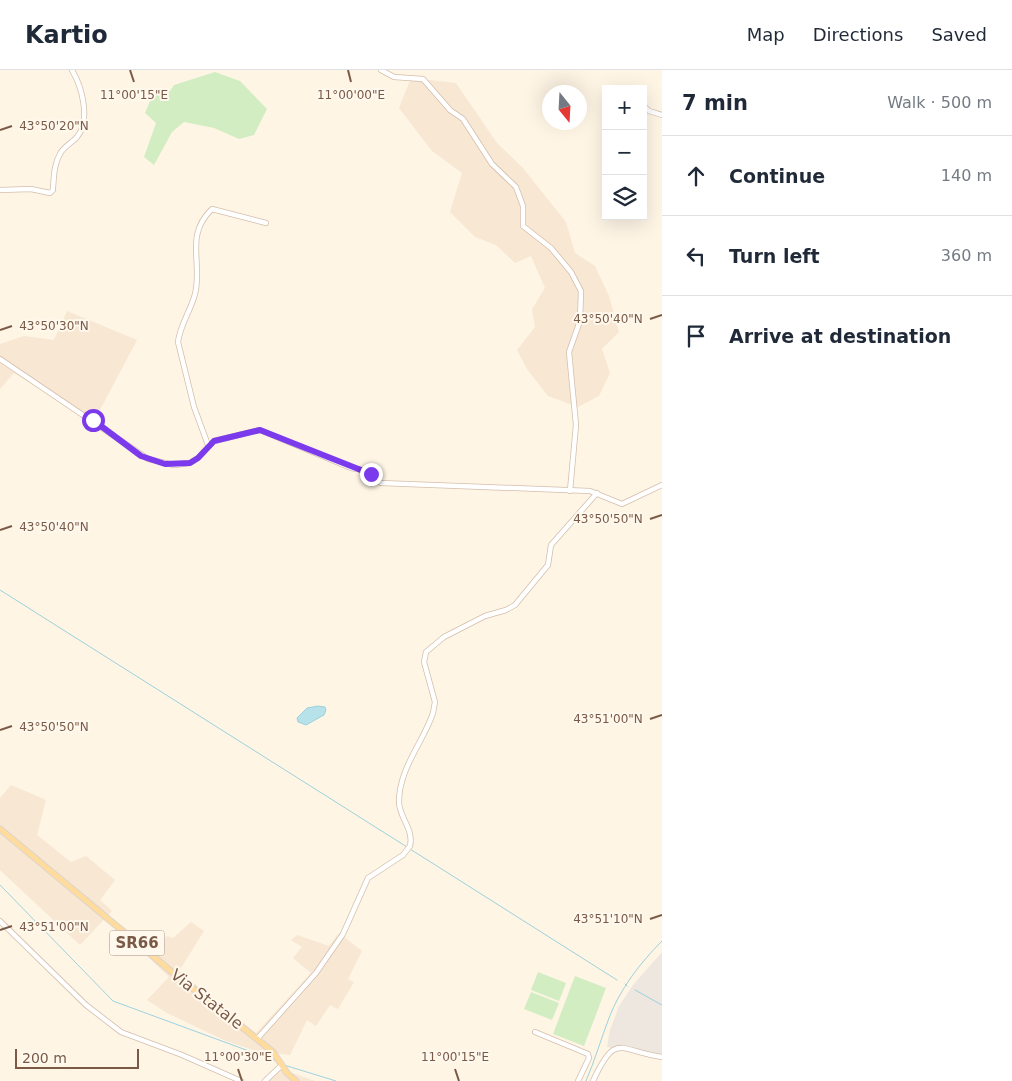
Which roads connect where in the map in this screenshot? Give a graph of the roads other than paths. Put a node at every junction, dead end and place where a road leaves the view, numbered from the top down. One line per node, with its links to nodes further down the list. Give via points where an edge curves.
1 (72, 70): 5 (street, via 84,116 78,136 60,149 53,189 50,193 31,189)
2 (381, 70): 10 (street, via 394,77 423,79 450,110 463,119 491,163 516,186 526,230 551,248 578,285 580,321 569,352 576,425)
3 (647, 109): 4 (street)
4 (662, 115)
5 (0, 190)
6 (266, 223): 8 (street, via 212,208 194,245 195,293 178,342 194,407)
7 (0, 359): 8 (street, via 148,459 182,465 198,458)
8 (208, 445): 10 (street, via 222,438 260,430 363,470 381,483)
9 (662, 485): 11 (street, via 622,504)
10 (570, 491): 11 (street)
11 (597, 493): 15 (street, via 551,546 548,565 515,605 468,624 426,652 424,662 435,702 433,713 402,780 398,804 409,829 408,848 368,878 343,934 316,973)
12 (0, 829): 15 (main road, Via Statale / SR66, via 172,972)
13 (0, 921): 18 (street, via 86,1005 121,1032)
14 (534, 1032): 21 (street, via 588,1054)
15 (258, 1038): 17 (main road, Via Statale / SR66)
16 (662, 1057): 22 (street, via 614,1048)
17 (282, 1065): 19 (street); 20 (main road, SR66)
18 (241, 1081)
19 (265, 1081)
20 (296, 1081)
21 (578, 1081)
22 (593, 1081)

